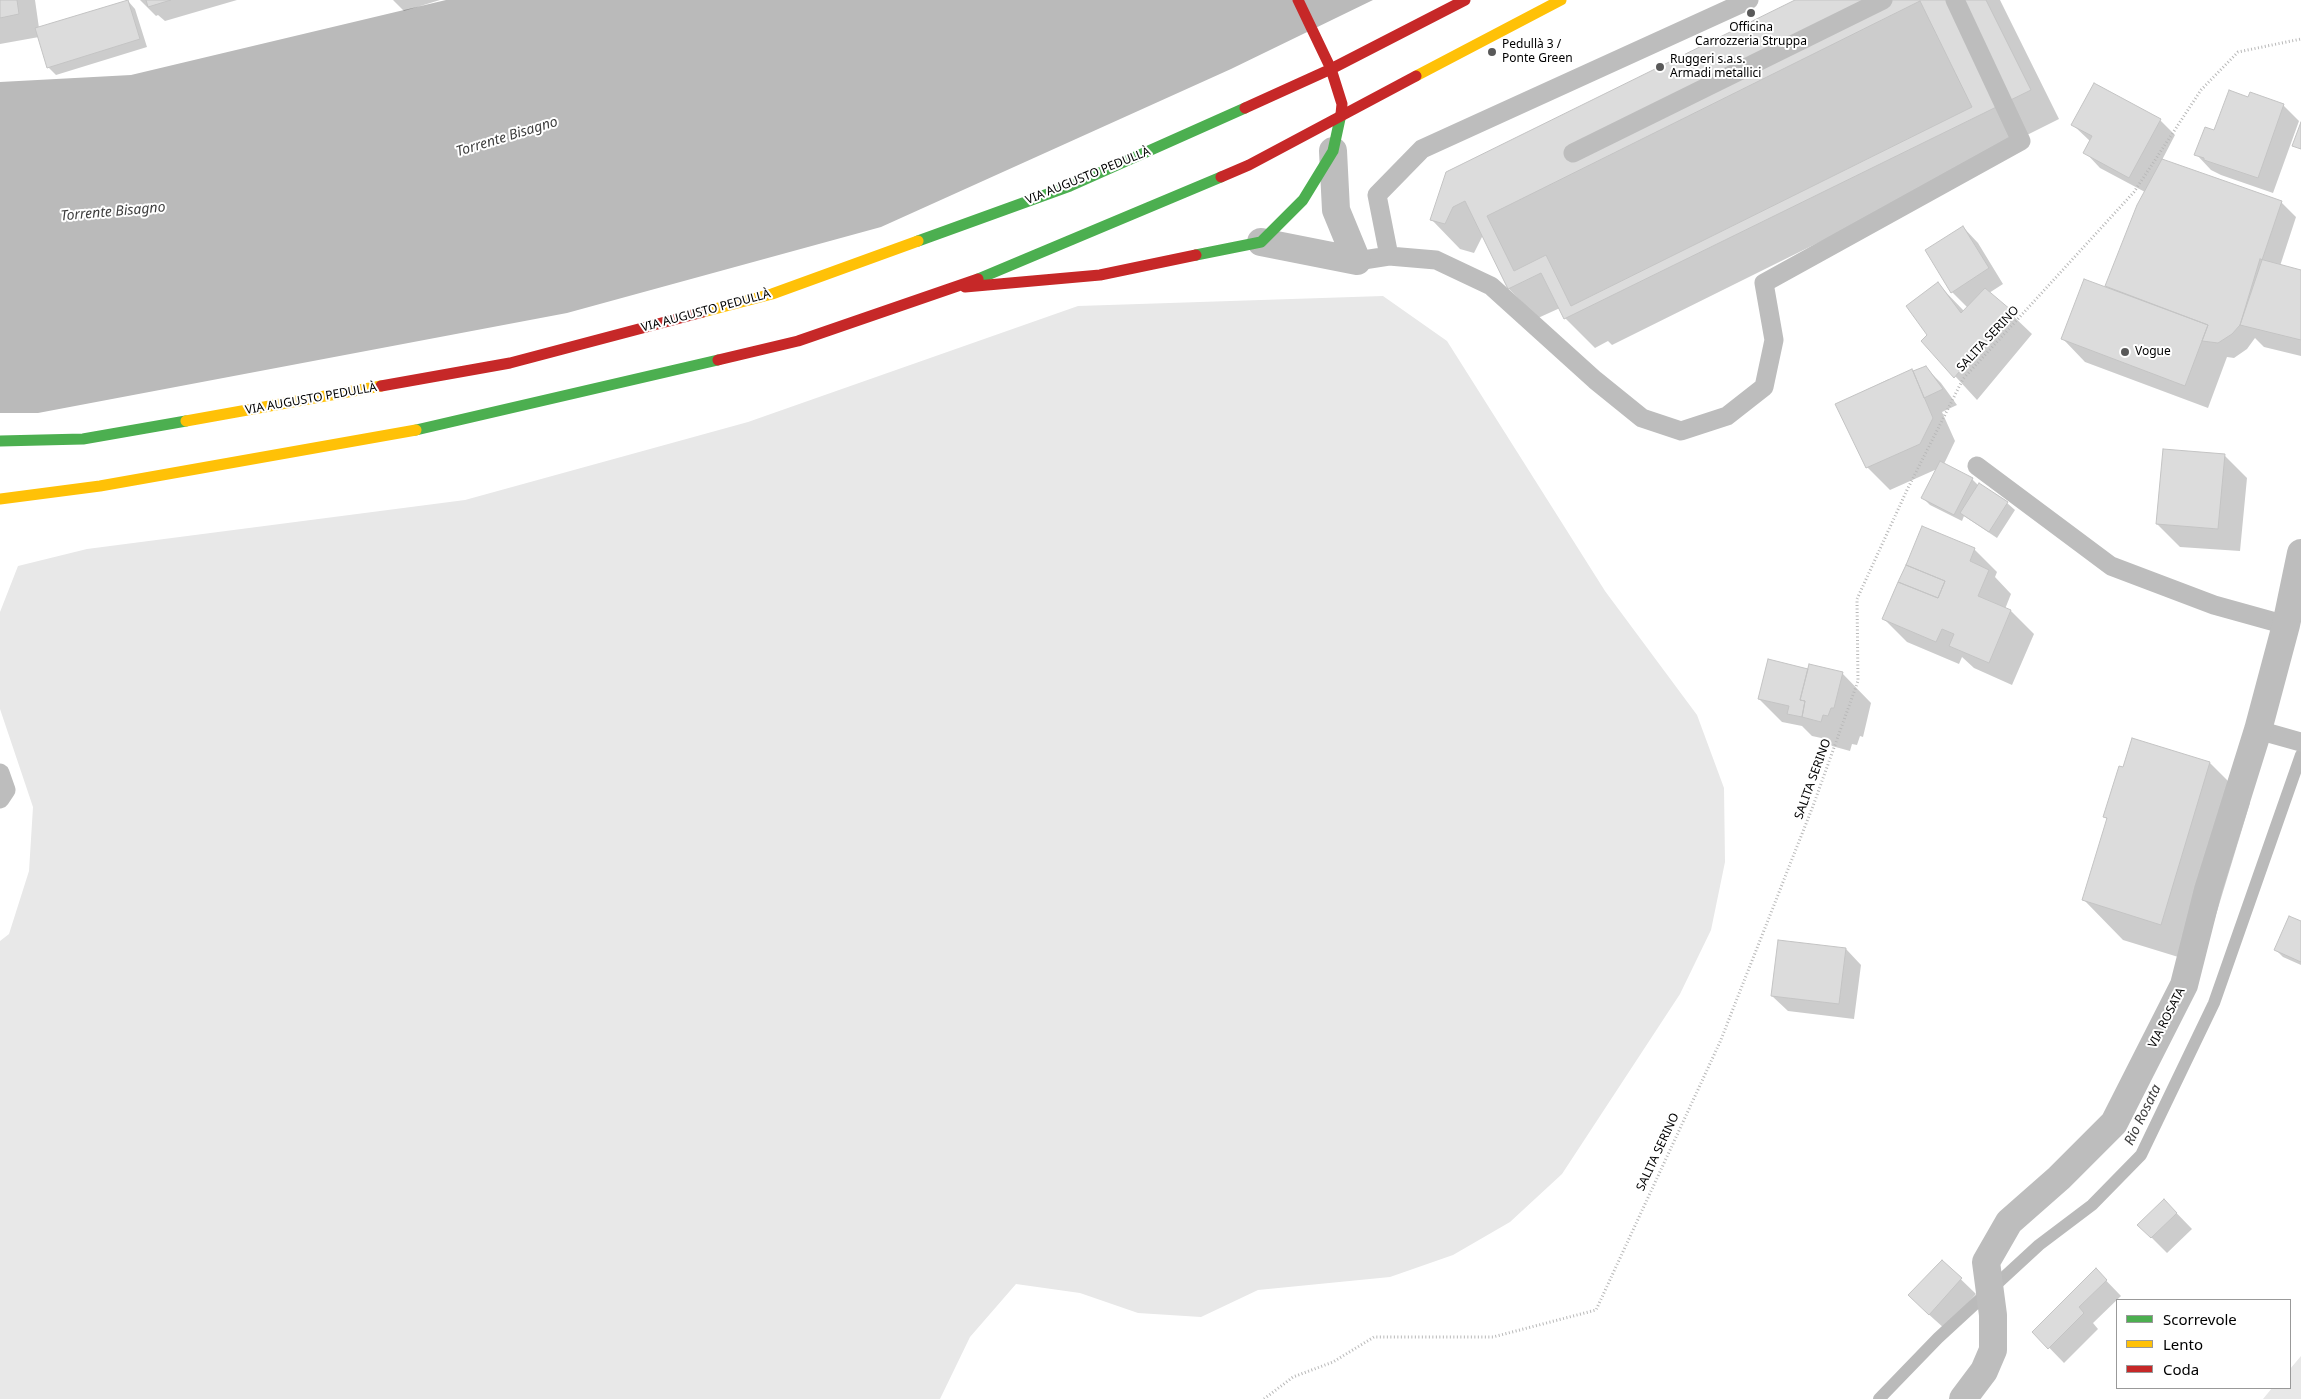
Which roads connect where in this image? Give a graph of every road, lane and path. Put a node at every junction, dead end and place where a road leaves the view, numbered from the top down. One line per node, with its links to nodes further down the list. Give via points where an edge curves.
1 (1298, 0): 8 (main road)
2 (1466, 0): 8 (main road, VIA AUGUSTO PEDULLÀ)
3 (1561, 0): 9 (main road)
4 (1749, 0): 13 (lane, via 1422,148 1377,196)
5 (1884, 0): 11 (lane)
6 (1955, 0): 13 (lane, via 2021,141 1764,283 1774,340 1764,387 1727,416 1681,431 1642,418 1491,286 1436,260)
7 (2301, 39): 25 (path, SALITA SERINO, via 2238,52 2200,90 2134,192 1963,379 1857,599 1858,681 1813,806 1720,1042 1596,1310 1493,1336 1374,1337 1333,1362 1293,1377)
8 (1331, 69): 9 (main road, via 1342,104); 16 (main road, VIA AUGUSTO PEDULLÀ, via 1070,186 772,294 510,363 83,439)
9 (1340, 115): 10 (main road); 15 (main road, via 1249,165)
10 (1333, 152): 12 (main road, via 1304,200); 14 (street, via 1336,210)
11 (1573, 153)
12 (1261, 242): 14 (street); 15 (main road, via 1100,275)
13 (1389, 256): 14 (lane)
14 (1358, 261)
15 (956, 288): 18 (main road, via 798,341 534,404 378,438 100,486)
16 (0, 442)
17 (1977, 466): 20 (lane, via 2111,566 2214,605)
18 (0, 499)
19 (2301, 553): 20 (street, VIA ROSATA)
20 (2286, 625): 21 (street, VIA ROSATA)
21 (2258, 730): 22 (lane); 26 (street, VIA ROSATA, via 2208,890 2184,985 2114,1123 2009,1222 1986,1262 1993,1315 1993,1350 1984,1371)
22 (2301, 742)
23 (0, 773): 24 (lane, via 6,790)
24 (0, 799)
25 (1264, 1399)
26 (1963, 1399)

